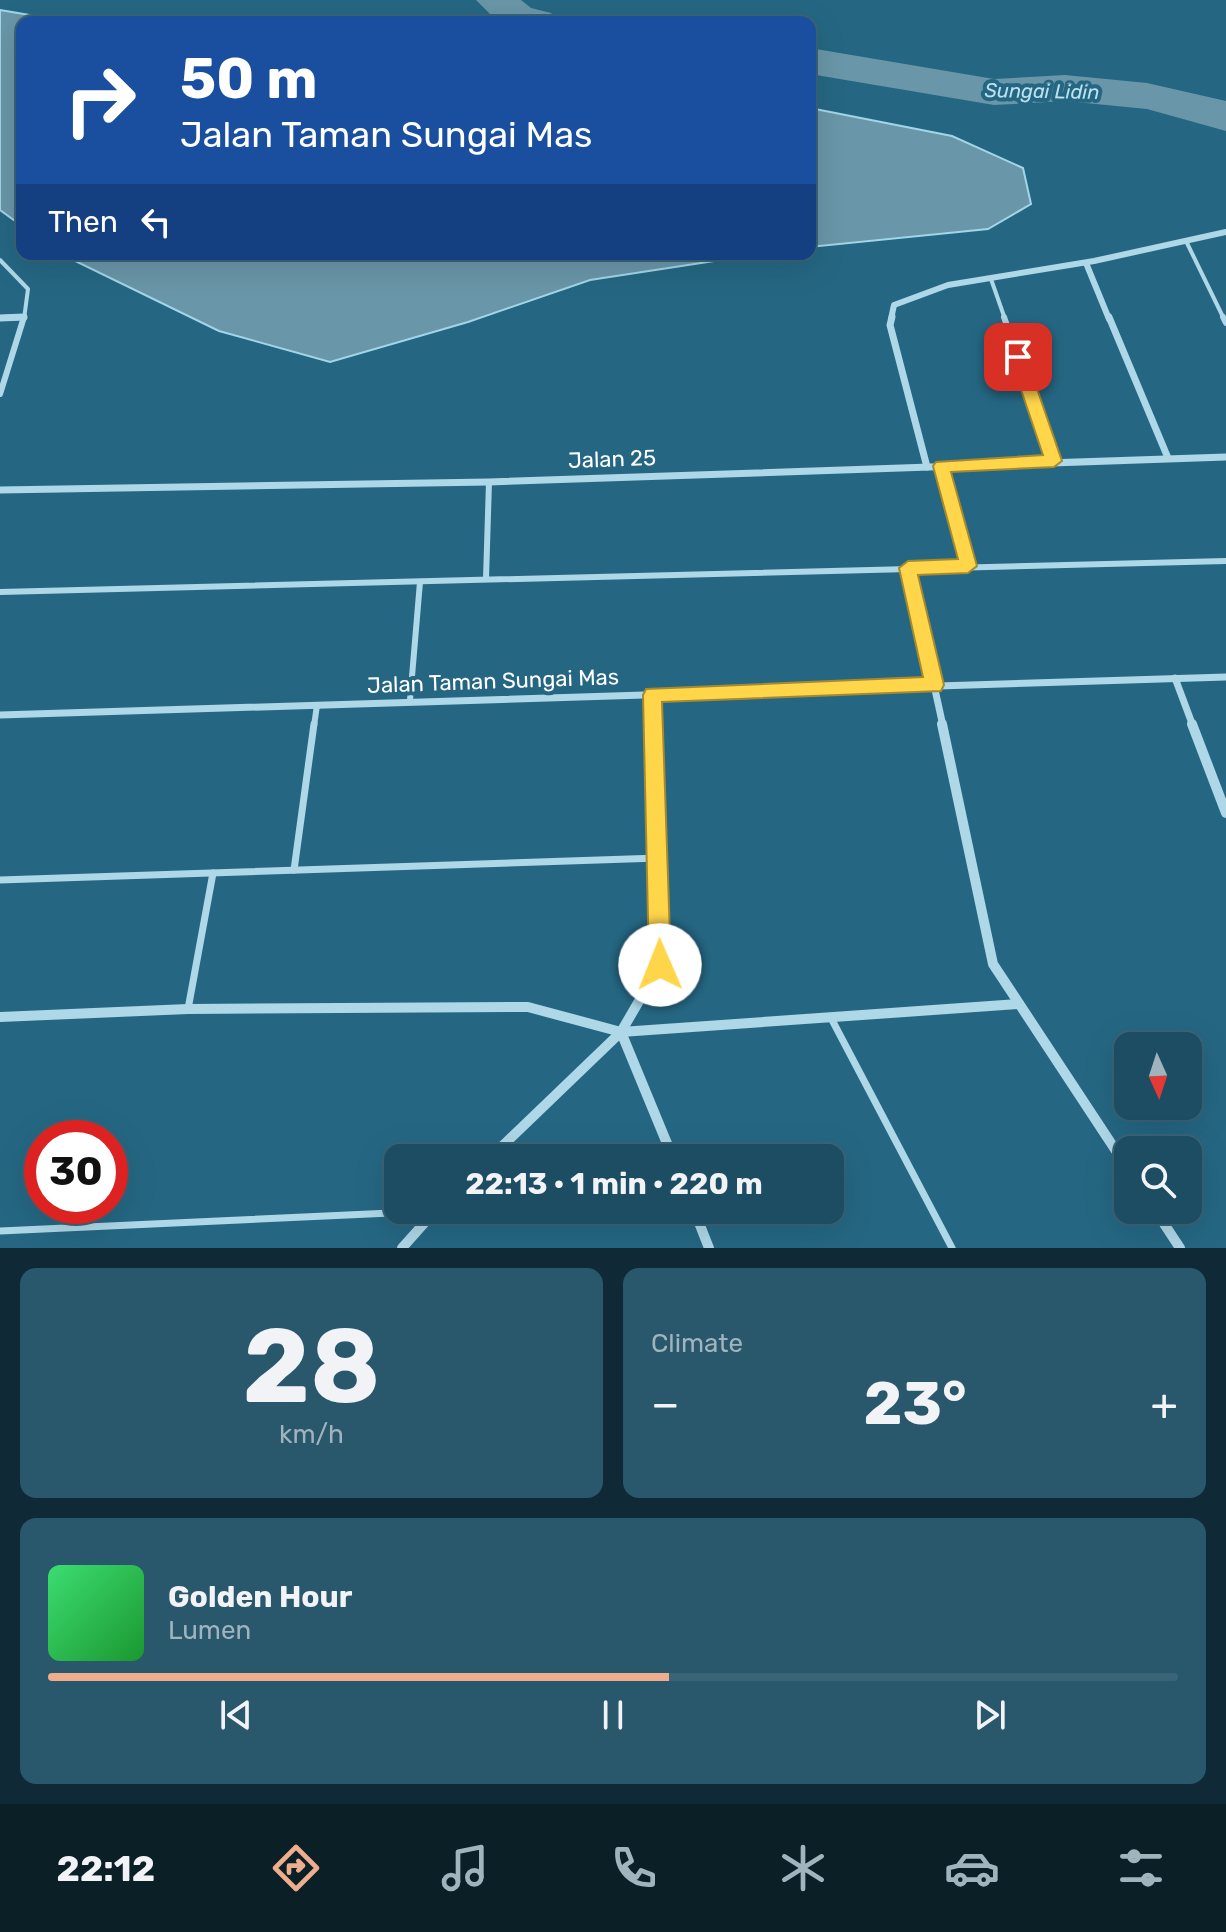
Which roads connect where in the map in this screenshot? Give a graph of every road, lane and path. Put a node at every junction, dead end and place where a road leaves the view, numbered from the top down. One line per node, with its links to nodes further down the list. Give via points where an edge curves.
1 (1226, 232): 2 (street)
2 (1186, 241): 4 (street); 8 (lane)
3 (0, 260): 6 (lane, via 28,289)
4 (1086, 263): 5 (street); 11 (street)
5 (991, 279): 12 (lane); 14 (street, via 894,305 890,325)
6 (24, 317): 7 (street); 9 (lane)
7 (0, 318)
8 (1226, 323)
9 (0, 394)
10 (1226, 457): 11 (street, Jalan 25)
11 (1168, 458): 12 (street, Jalan 25)
12 (1054, 461): 13 (street, Jalan 25)
13 (941, 466): 14 (street, Jalan 25); 18 (lane)
14 (927, 467): 15 (street, Jalan 25)
15 (489, 482): 16 (street, Jalan 25); 20 (lane)
16 (0, 490)
17 (1226, 561): 18 (lane)
18 (968, 566): 19 (lane)
19 (908, 568): 20 (lane); 25 (lane)
20 (486, 579): 21 (lane)
21 (420, 582): 22 (lane); 27 (lane)
22 (0, 592)
23 (1226, 677): 24 (street, Jalan Taman Sungai Mas)
24 (1175, 678): 25 (street, Jalan Taman Sungai Mas); 30 (street)
25 (934, 685): 26 (street, Jalan Taman Sungai Mas); 35 (street, via 993,964)
26 (652, 695): 27 (street, Jalan Taman Sungai Mas); 31 (street)
27 (410, 700): 28 (street, Jalan Taman Sungai Mas)
28 (317, 705): 29 (street, Jalan Taman Sungai Mas); 32 (lane)
29 (0, 715)
30 (1226, 813)
31 (659, 858): 32 (lane); 39 (street, via 660,965)
32 (294, 870): 33 (lane)
33 (213, 873): 34 (lane); 36 (lane)
34 (0, 880)
35 (1019, 1004): 38 (street); 42 (street)
36 (188, 1009): 37 (street); 39 (street, via 528,1007)
37 (0, 1017)
38 (831, 1017): 39 (street); 50 (lane)
39 (621, 1032): 40 (street); 41 (street)
40 (505, 1144)
41 (667, 1144)
42 (1114, 1148)
43 (384, 1212): 47 (lane)
44 (423, 1224): 48 (street)
45 (700, 1224): 49 (street)
46 (1164, 1224): 51 (street)
47 (0, 1231)
48 (402, 1248)
49 (709, 1248)
50 (952, 1248)
51 (1180, 1248)

